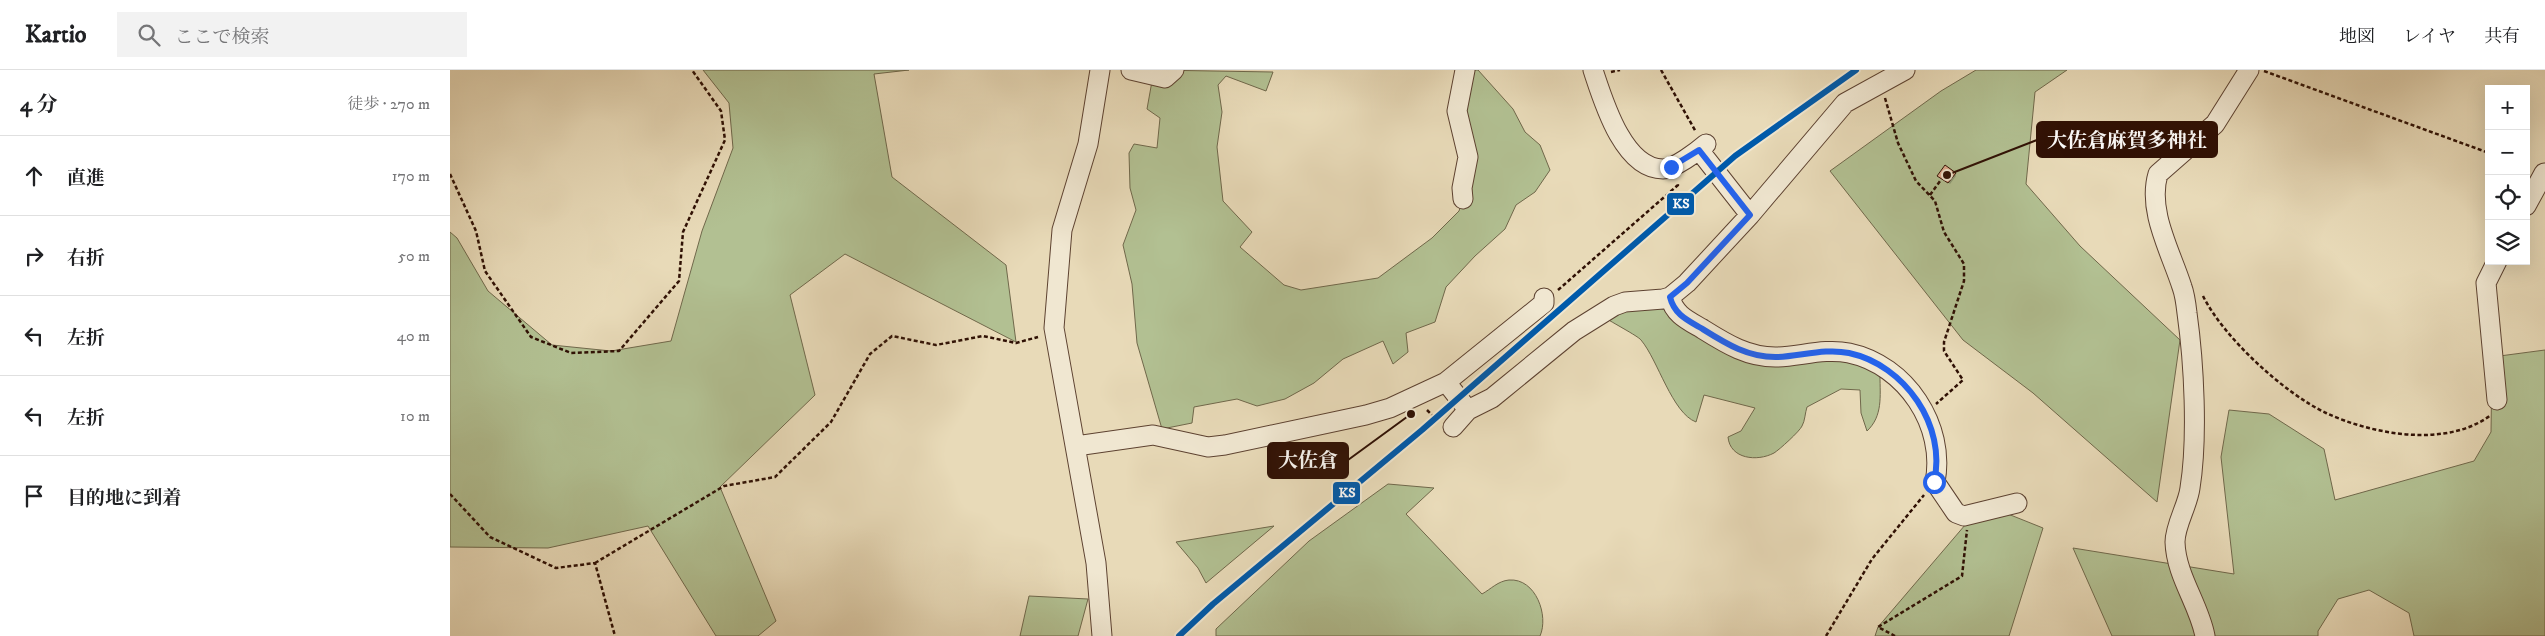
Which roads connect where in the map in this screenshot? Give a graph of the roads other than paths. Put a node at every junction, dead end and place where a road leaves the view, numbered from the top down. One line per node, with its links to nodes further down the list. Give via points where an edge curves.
1 (1100, 70): 19 (street, via 1088,144 1062,230 1054,332)
2 (1131, 70): 3 (street, via 1165,78)
3 (1174, 70)
4 (1465, 70): 9 (street, via 1457,111 1468,157)
5 (1593, 70): 11 (street, via 1606,108 1622,139 1643,162 1664,169 1703,149)
6 (1905, 70): 11 (street, via 1845,103)
7 (2249, 70): 22 (street, via 2215,124 2158,174 2155,182 2157,212 2183,289 2192,352 2194,457 2190,489 2175,542 2185,586)
8 (2544, 173): 10 (street)
9 (1463, 199)
10 (2530, 199)
11 (1750, 215): 13 (street)
12 (2495, 265): 16 (street, via 2486,283)
13 (1670, 297): 17 (street, via 1614,306 1574,332 1492,398); 20 (street, via 1680,315 1724,343 1753,354 1779,357 1840,352 1881,364 1903,384 1926,414 1934,436 1938,464 1934,482 1956,513 1968,516)
14 (1544, 300): 15 (street)
15 (1446, 382): 17 (street); 19 (street, via 1390,408 1366,415 1225,445 1208,447 1153,435)
16 (2497, 400)
17 (1468, 410): 18 (street)
18 (1445, 424)
19 (1076, 446): 21 (street, via 1096,563)
20 (2017, 503)
21 (1102, 636)
22 (2205, 636)

